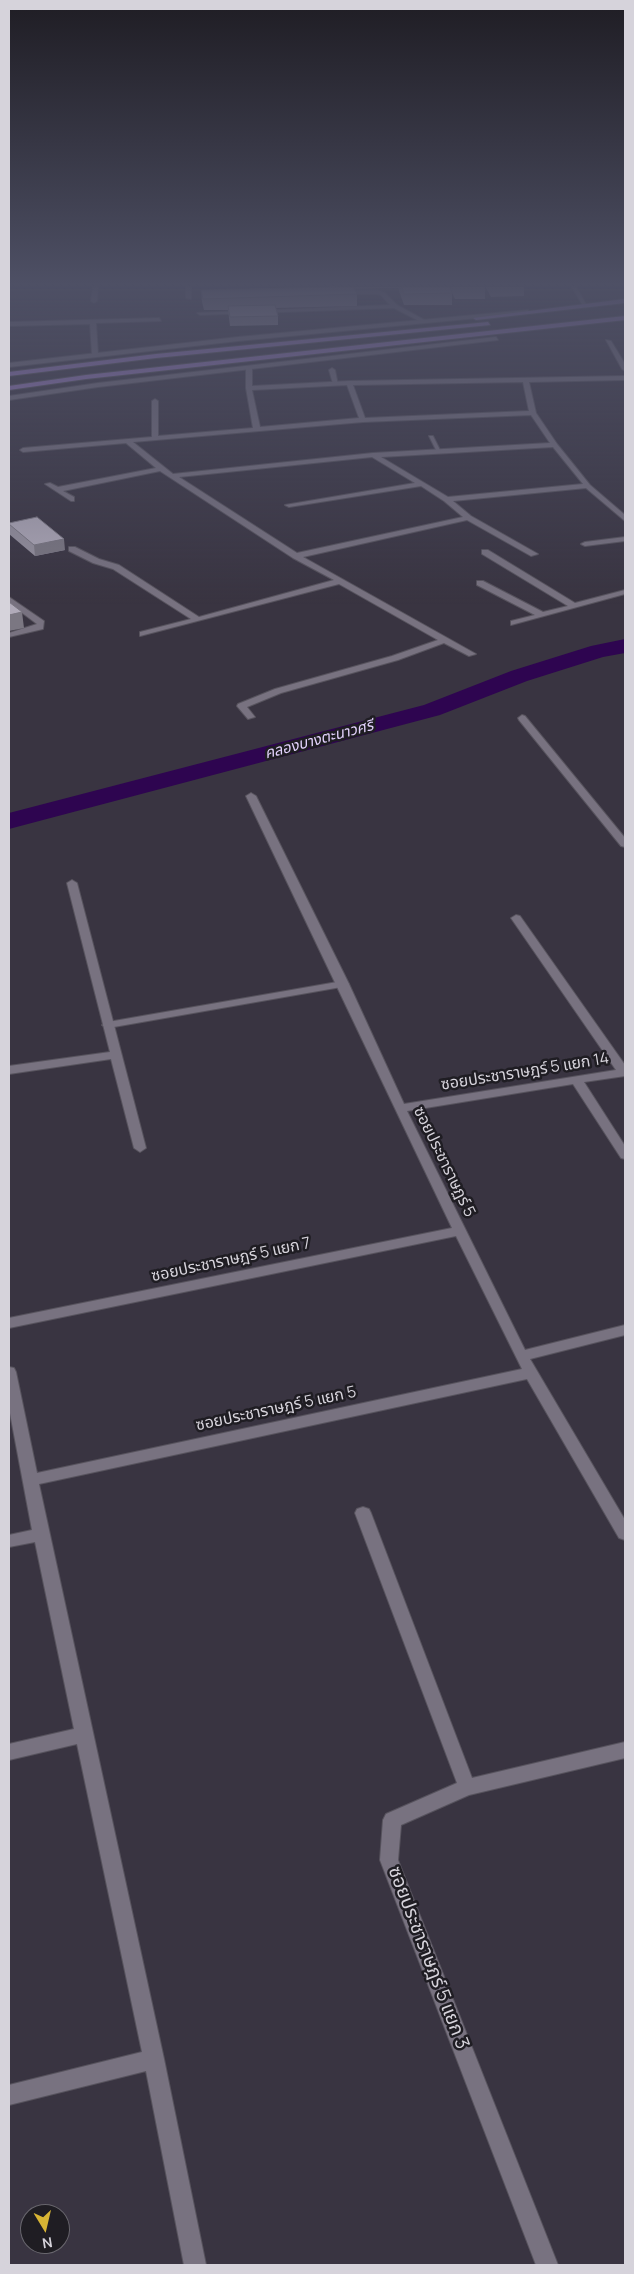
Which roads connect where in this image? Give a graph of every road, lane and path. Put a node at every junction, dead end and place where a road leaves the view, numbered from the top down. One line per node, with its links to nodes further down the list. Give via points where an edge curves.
1 (48, 393): 5 (street)
2 (250, 393): 9 (street)
3 (353, 393): 8 (street)
4 (528, 393): 7 (street)
5 (9, 398)
6 (155, 401): 11 (street)
7 (533, 413): 8 (street); 13 (street)
8 (363, 420): 9 (street)
9 (257, 429): 11 (street)
10 (431, 436): 15 (street)
11 (155, 439): 12 (street)
12 (129, 442): 14 (street); 17 (street)
13 (555, 445): 15 (street); 21 (street)
14 (23, 450)
15 (439, 451): 16 (street)
16 (374, 455): 18 (street); 20 (street)
17 (161, 469): 18 (street); 22 (street)
18 (171, 476): 33 (street)
19 (48, 484): 22 (street)
20 (422, 484): 24 (street); 25 (street)
21 (588, 486): 24 (street); 27 (street)
22 (56, 490): 23 (street)
23 (71, 498)
24 (447, 499): 26 (street)
25 (289, 505)
26 (468, 518): 32 (street); 33 (street)
27 (625, 519)
28 (625, 538): 29 (street)
29 (585, 544)
30 (72, 549): 40 (street, via 96,562 116,567)
31 (485, 552): 38 (street)
32 (534, 554)
33 (296, 556): 34 (street)
34 (340, 580): 40 (street); 44 (street)
35 (480, 583): 39 (street)
36 (625, 592): 38 (street)
37 (9, 598): 43 (street, via 41,624 40,627)
38 (574, 606): 39 (street)
39 (542, 615): 41 (street)
40 (197, 619): 42 (street)
41 (514, 623)
42 (143, 634)
43 (9, 635)
44 (445, 640): 45 (street); 46 (street, via 395,658 278,691 241,706)
45 (472, 654)
46 (251, 717)
47 (522, 718): 49 (street)
48 (252, 796): 52 (street, ซอยประชาราษฏร์ 5)
49 (625, 844)
50 (72, 883): 53 (street)
51 (516, 918): 56 (street)
52 (343, 984): 53 (street); 58 (street, ซอยประชาราษฏร์ 5)
53 (108, 1025): 54 (street)
54 (116, 1055): 55 (street); 59 (street)
55 (9, 1070)
56 (625, 1072): 57 (street, ซอยประชาราษฎร์ 5 แยก 14)
57 (577, 1080): 58 (street, ซอยประชาราษฎร์ 5 แยก 14); 60 (street)
58 (400, 1108): 61 (street, ซอยประชาราษฏร์ 5)
59 (140, 1148)
60 (625, 1155)
61 (460, 1232): 62 (street, ซอยประชาราษฎร์ 5 แยก 7); 64 (street, ซอยประชาราษฏร์ 5)
62 (9, 1323)
63 (625, 1330): 64 (street)
64 (521, 1356): 66 (street, ซอยประชาราษฏร์ 5)
65 (9, 1372): 67 (street)
66 (530, 1373): 67 (street, ซอยประชาราษฎร์ 5 แยก 5); 70 (street, ซอยประชาราษฏร์ 5)
67 (30, 1480): 69 (street)
68 (364, 1513): 75 (street)
69 (41, 1534): 71 (street); 72 (street)
70 (625, 1534)
71 (9, 1541)
72 (85, 1734): 74 (street); 76 (street)
73 (625, 1750): 75 (street, ซอยประชาราษฎร์ 5 แยก 3)
74 (9, 1752)
75 (467, 1787): 79 (street, ซอยประชาราษฎร์ 5 แยก 3, via 392,1820 389,1860)
76 (154, 2059): 77 (street); 78 (street)
77 (9, 2095)
78 (195, 2265)
79 (546, 2265)

